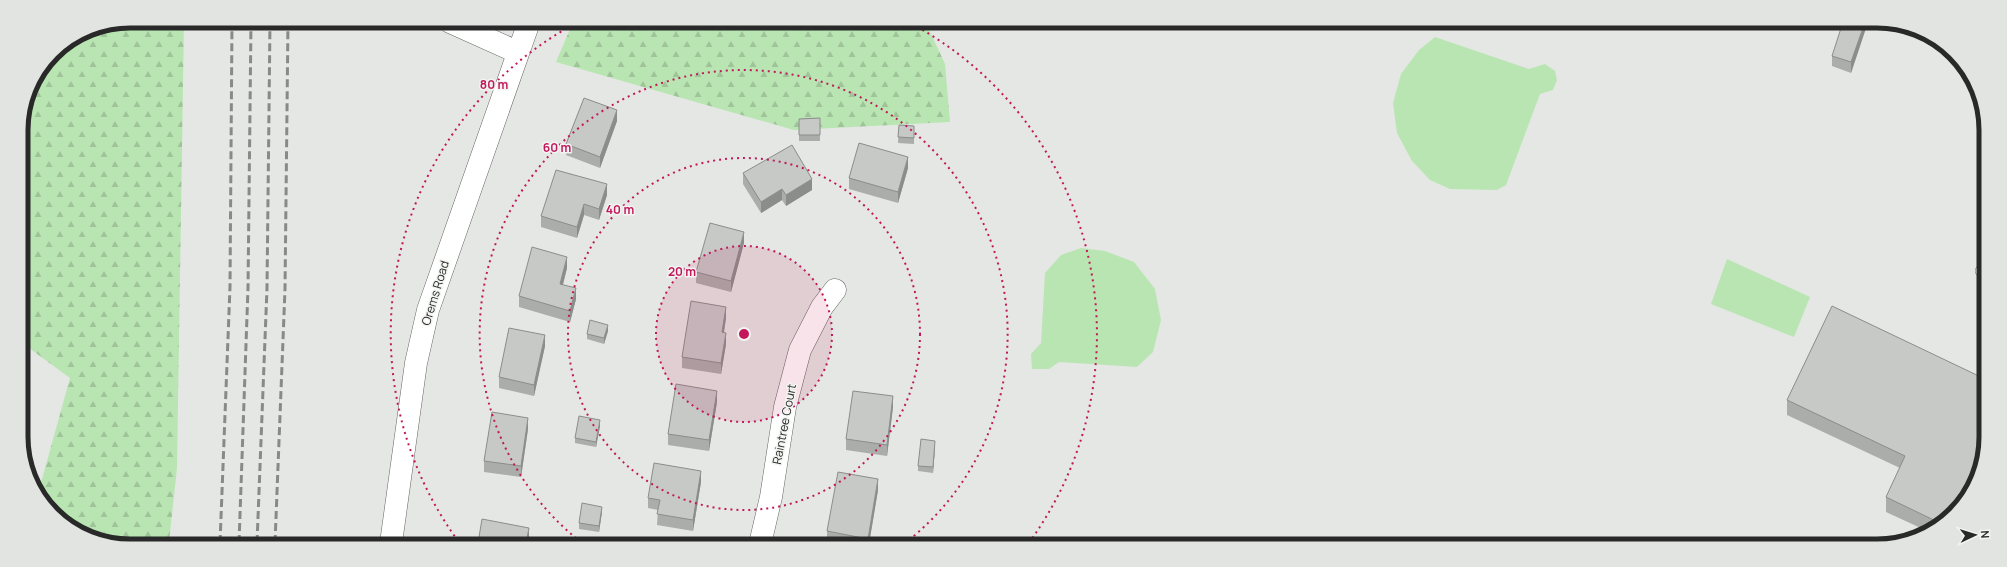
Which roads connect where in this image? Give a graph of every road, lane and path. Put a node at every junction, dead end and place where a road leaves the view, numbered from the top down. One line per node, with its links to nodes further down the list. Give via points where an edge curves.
1 (463, 28): 3 (street)
2 (527, 28): 3 (street, Orems Road)
3 (517, 52): 5 (street, Orems Road, via 428,310 416,363)
4 (835, 290): 6 (street, Raintree Court, via 822,307 800,350 784,407 771,497)
5 (392, 539)
6 (761, 539)

